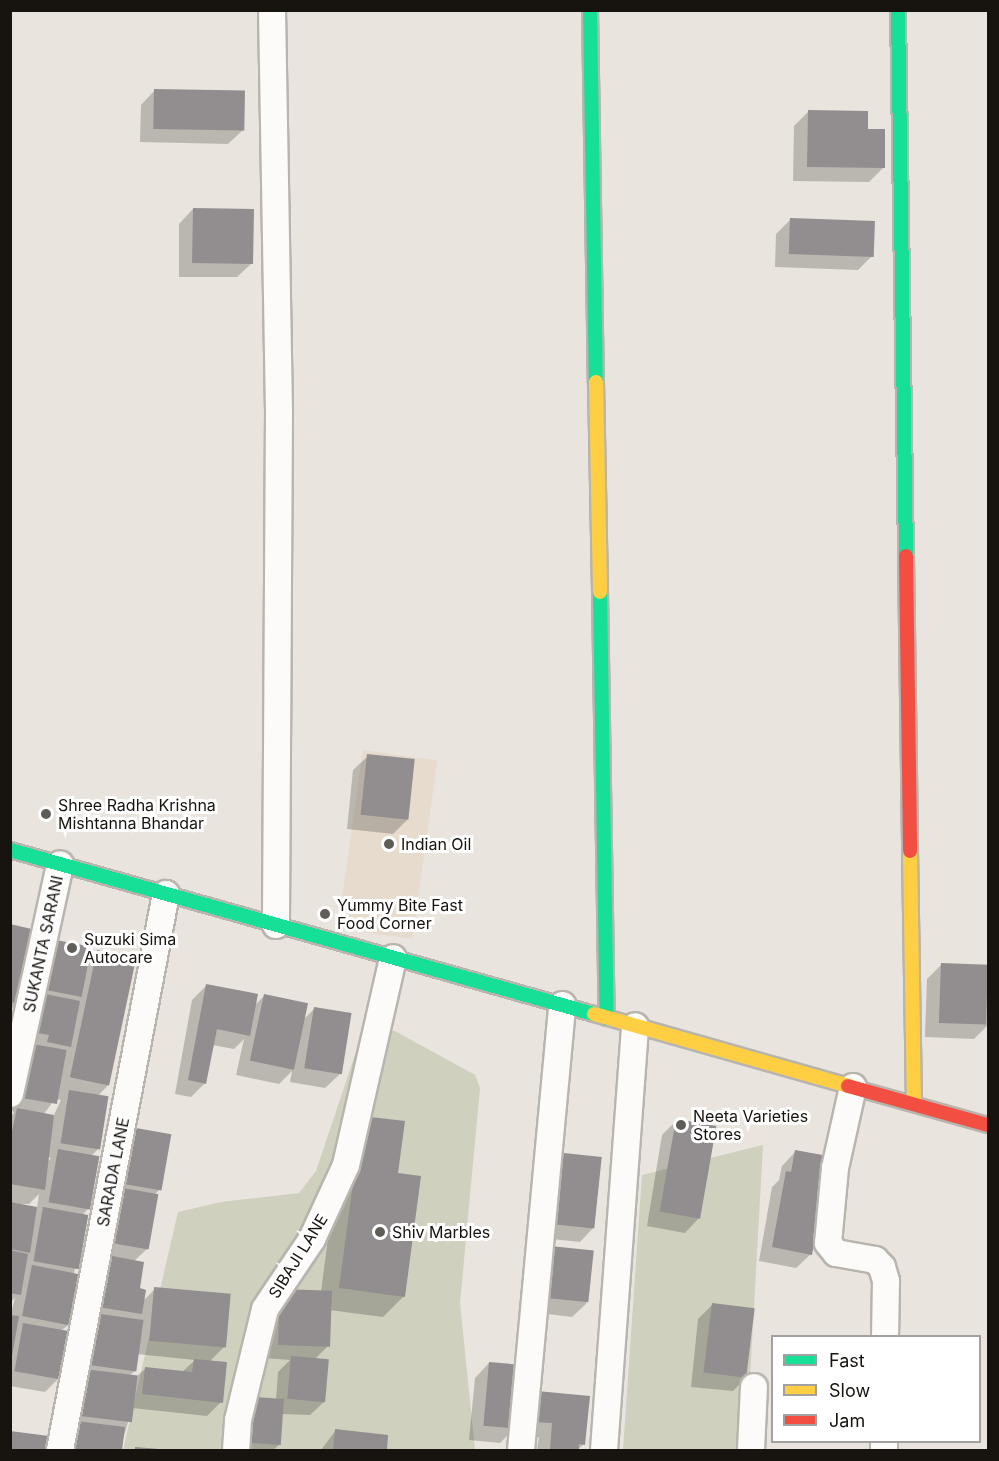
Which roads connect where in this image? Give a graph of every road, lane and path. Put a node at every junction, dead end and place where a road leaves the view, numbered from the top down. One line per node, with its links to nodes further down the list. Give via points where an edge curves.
1 (272, 10): 7 (street, via 279,414)
2 (590, 10): 10 (street)
3 (898, 10): 14 (street)
4 (10, 850): 5 (street)
5 (60, 864): 6 (street); 13 (street, SUKANTA SARANI)
6 (166, 894): 7 (street); 18 (street, SARADA LANE)
7 (276, 925): 8 (street)
8 (393, 958): 9 (street); 19 (street, SIBAJI LANE, via 346,1166 312,1239 265,1309 238,1420)
9 (562, 1005): 10 (street); 20 (street)
10 (607, 1018): 11 (street)
11 (635, 1026): 12 (street); 21 (street)
12 (853, 1087): 14 (street); 16 (street, via 836,1168 828,1243 836,1253 875,1260 882,1267 886,1281)
13 (10, 1094)
14 (914, 1104): 15 (street)
15 (988, 1125)
16 (885, 1335)
17 (754, 1387): 22 (street)
18 (60, 1450)
19 (236, 1450)
20 (521, 1450)
21 (604, 1450)
22 (751, 1450)

